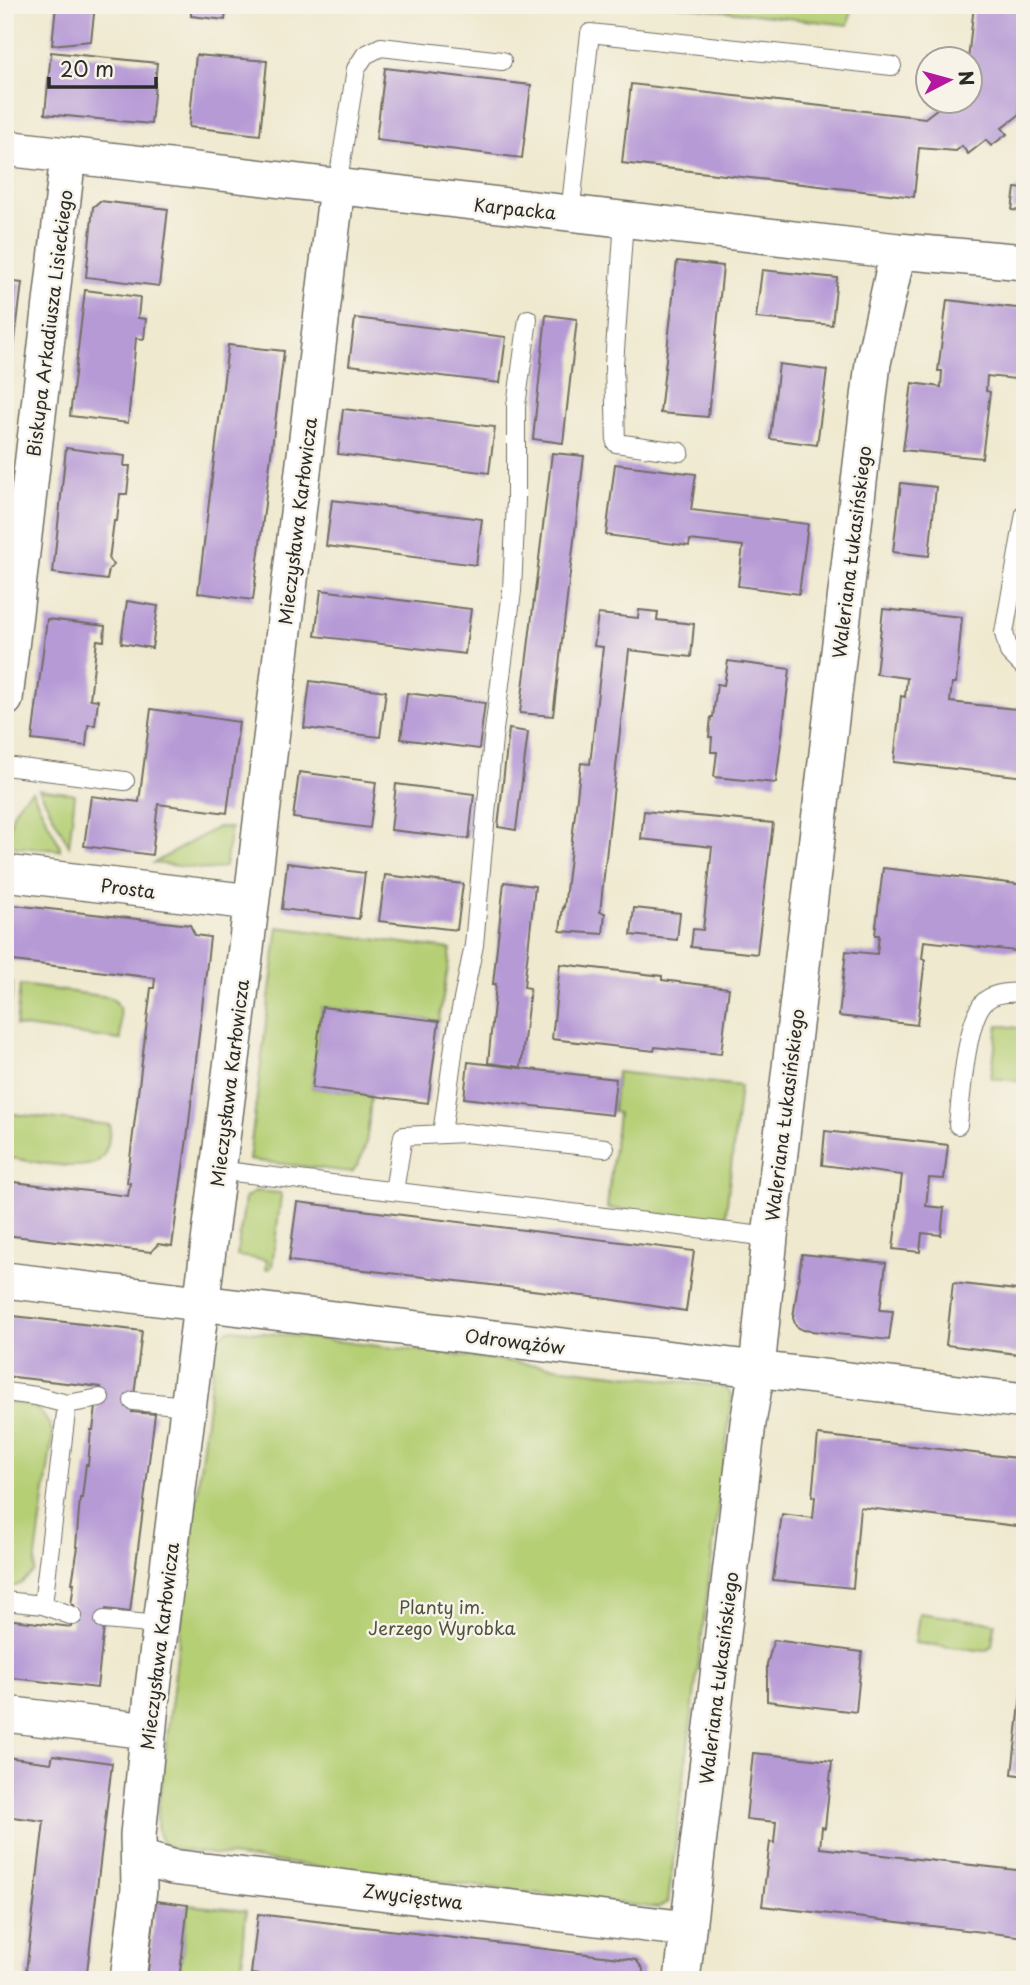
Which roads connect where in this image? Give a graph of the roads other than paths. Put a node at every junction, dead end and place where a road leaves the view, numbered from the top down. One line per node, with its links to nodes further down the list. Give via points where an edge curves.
1 (502, 61): 5 (lane, via 381,47 365,55 356,69)
2 (892, 66): 6 (lane, via 590,33)
3 (5, 148): 4 (street, Karpacka)
4 (68, 156): 5 (street, Karpacka); 14 (street, Biskupa Arkadiusza Lisieckiego)
5 (337, 187): 6 (street, Karpacka); 18 (street, Mieczysława Karłowicza)
6 (570, 214): 7 (street, Karpacka)
7 (625, 220): 8 (street, Karpacka); 11 (lane, via 614,365 617,443)
8 (898, 251): 9 (street, Karpacka); 25 (street, Waleriana Łukasińskiego, via 873,363)
9 (1025, 262)
10 (528, 319): 21 (lane, via 516,406 512,591 474,945)
11 (680, 452)
12 (1025, 513): 13 (lane, via 1004,633 1009,652)
13 (1025, 668)
14 (5, 699)
15 (5, 766): 16 (lane)
16 (125, 781)
17 (5, 873): 18 (street, Prosta)
18 (251, 902): 23 (street, Mieczysława Karłowicza)
19 (1025, 993): 20 (lane, via 996,996 984,1002 977,1014)
20 (958, 1125)
21 (442, 1134): 22 (lane); 24 (lane, via 403,1136)
22 (605, 1148)
23 (217, 1170): 24 (lane); 27 (street, Mieczysława Karłowicza)
24 (394, 1191): 25 (lane)
25 (770, 1237): 28 (street, Waleriana Łukasińskiego)
26 (5, 1280): 27 (street, Odrowążów)
27 (201, 1304): 28 (street, Odrowążów); 34 (street, Mieczysława Karłowicza)
28 (757, 1369): 32 (street, Odrowążów); 43 (street, Waleriana Łukasińskiego)
29 (5, 1392): 33 (lane)
30 (100, 1398): 33 (lane)
31 (133, 1401): 34 (lane)
32 (1025, 1401)
33 (67, 1404): 36 (lane)
34 (188, 1406): 39 (street, Mieczysława Karłowicza)
35 (5, 1601): 36 (lane)
36 (43, 1605): 37 (lane)
37 (73, 1616)
38 (104, 1620): 39 (lane)
39 (161, 1625): 41 (street, Mieczysława Karłowicza)
40 (5, 1714): 41 (street)
41 (148, 1731): 42 (street, Mieczysława Karłowicza)
42 (139, 1858): 43 (street, Zwycięstwa, via 172,1867); 44 (street, Mieczysława Karłowicza)
43 (688, 1929): 45 (street, Waleriana Łukasińskiego)
44 (128, 1980)
45 (682, 1980)

